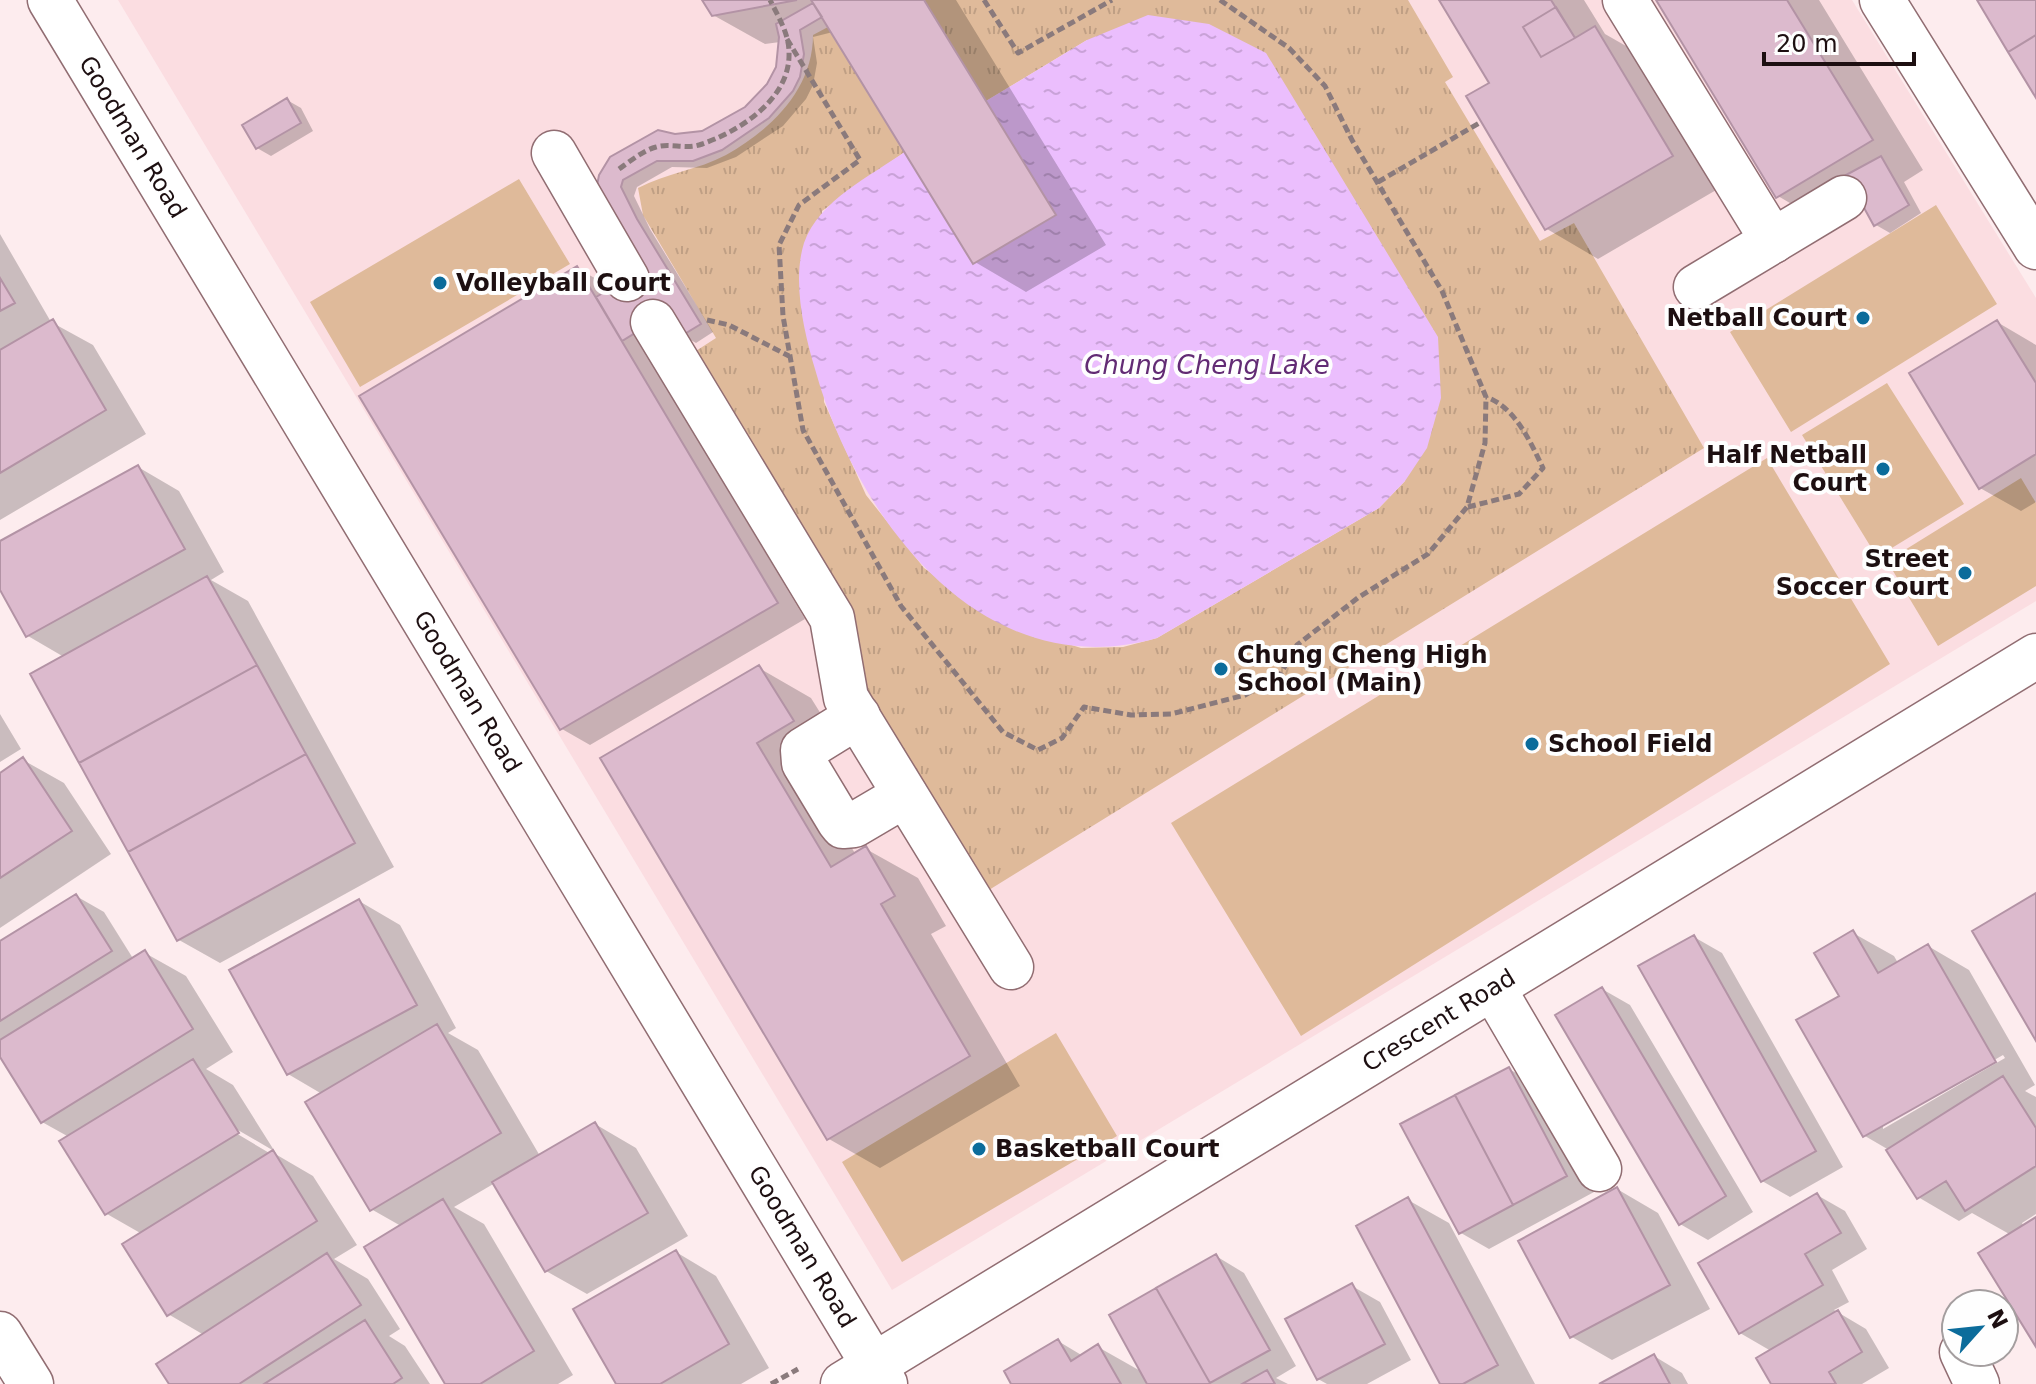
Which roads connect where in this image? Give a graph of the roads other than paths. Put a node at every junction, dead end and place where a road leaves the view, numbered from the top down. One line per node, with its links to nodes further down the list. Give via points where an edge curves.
1 (50, 0): 18 (street, Goodman Road)
2 (1625, 0): 6 (street)
3 (1882, 0): 7 (street)
4 (554, 153): 8 (street)
5 (1844, 198): 6 (street)
6 (1773, 241): 9 (street)
7 (2036, 247)
8 (627, 279)
9 (1696, 287)
10 (673, 319): 12 (street, via 832,618 846,698)
11 (2036, 656): 15 (street, Crescent Road)
12 (858, 716): 13 (street); 13 (street, via 803,750 804,763 843,826 854,825)
13 (905, 795): 14 (street)
14 (1011, 967)
15 (1493, 988): 16 (street); 18 (street, Crescent Road)
16 (1599, 1169)
17 (0, 1334): 19 (street)
18 (867, 1378)
19 (31, 1384)

